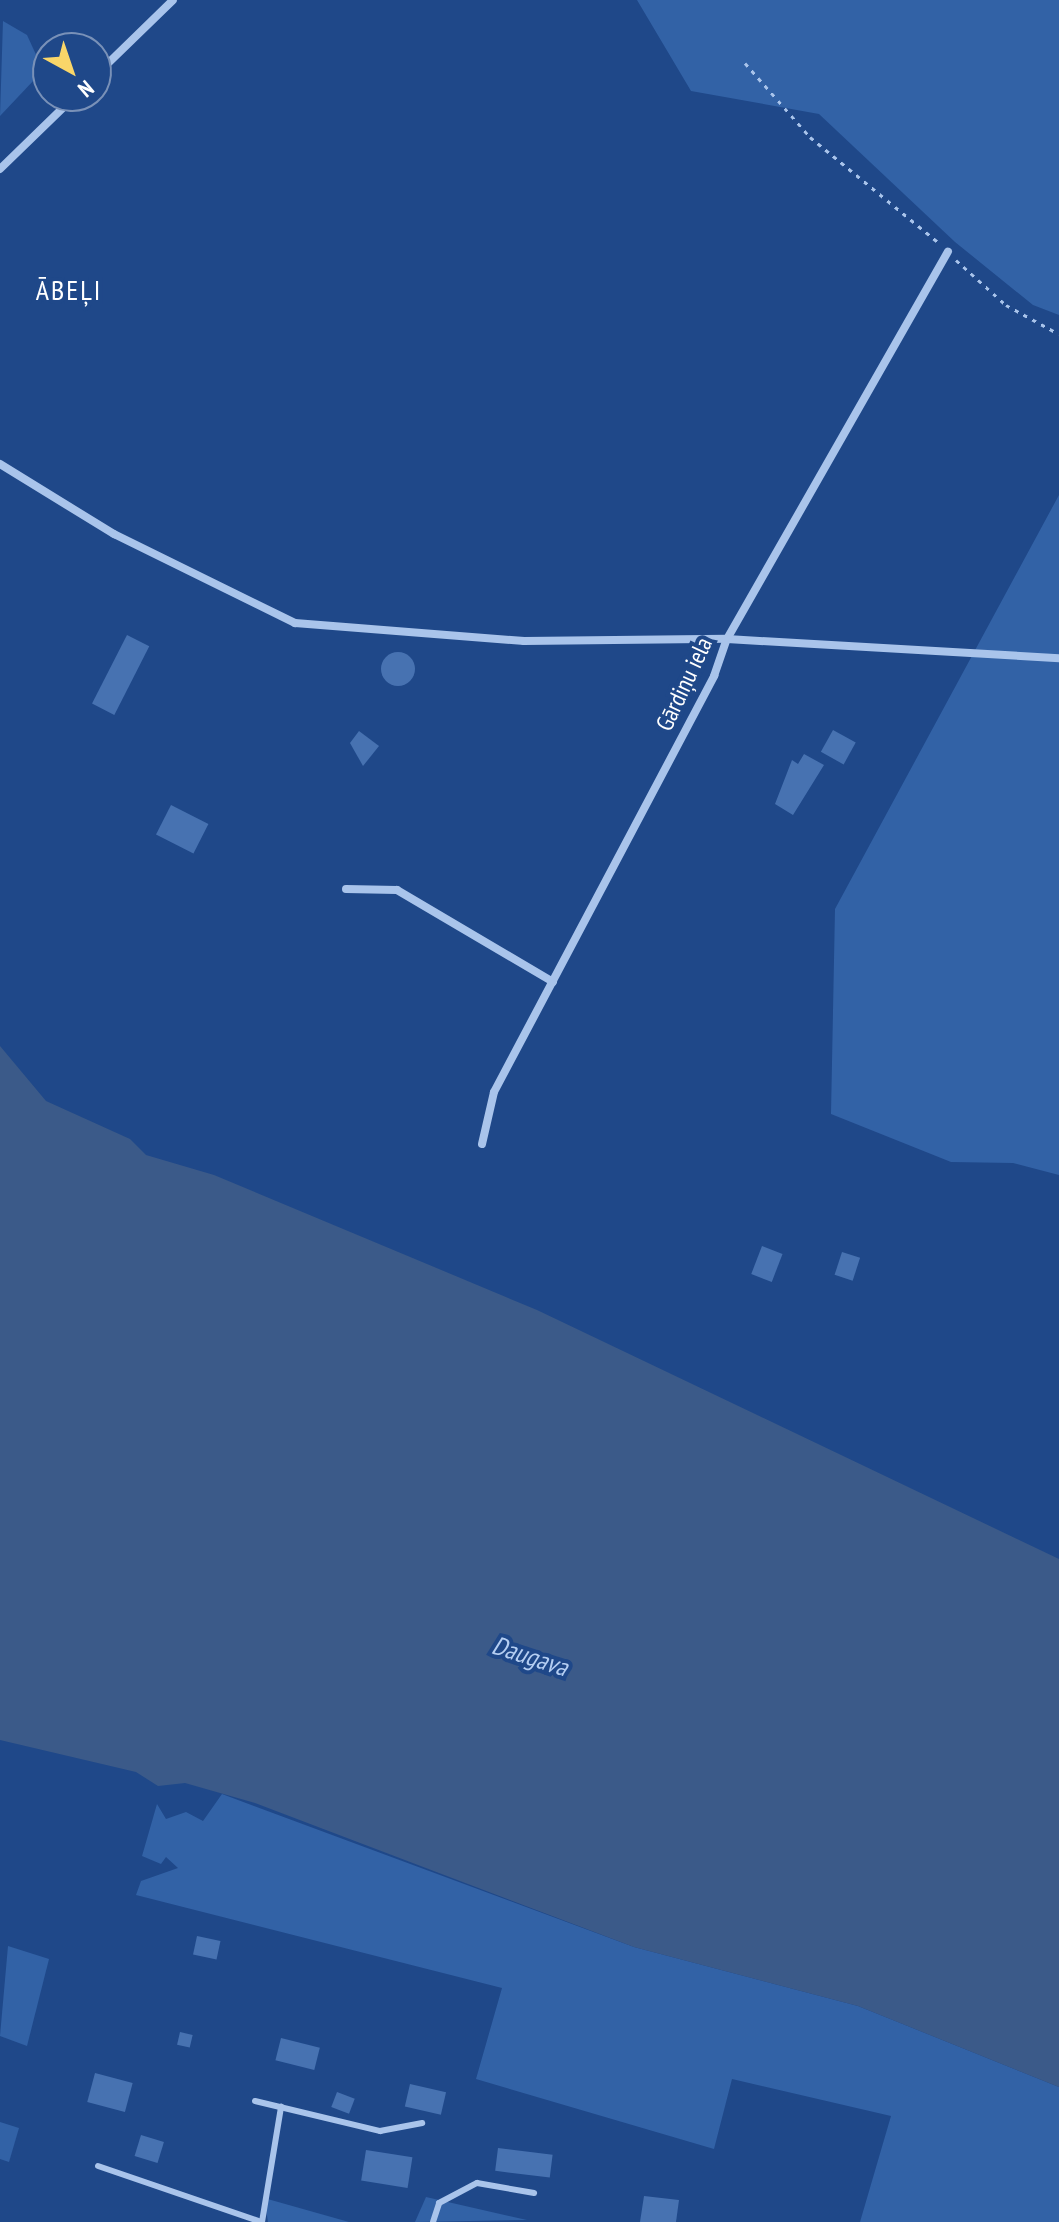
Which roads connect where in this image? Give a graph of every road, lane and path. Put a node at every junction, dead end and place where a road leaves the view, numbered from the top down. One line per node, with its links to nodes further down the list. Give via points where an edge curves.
1 (173, 0): 2 (street)
2 (112, 59)
3 (745, 63): 6 (path, via 810,137)
4 (59, 112): 5 (street)
5 (0, 169)
6 (948, 252): 7 (path, via 1006,305); 9 (street, Gārdiņu iela)
7 (1059, 334)
8 (0, 464): 9 (street, via 114,534 295,623 524,641)
9 (727, 639): 10 (street); 12 (street, Gārdiņu iela, via 714,676)
10 (1059, 658)
11 (346, 889): 12 (street, via 397,890)
12 (553, 982): 13 (street, Gārdiņu iela, via 494,1092)
13 (482, 1144)
14 (255, 2101): 15 (lane)
15 (281, 2107): 16 (lane, via 380,2131); 19 (lane)
16 (422, 2123)
17 (98, 2166): 19 (lane)
18 (534, 2193): 20 (lane, via 477,2183 439,2203)
19 (262, 2222)
20 (433, 2222)

